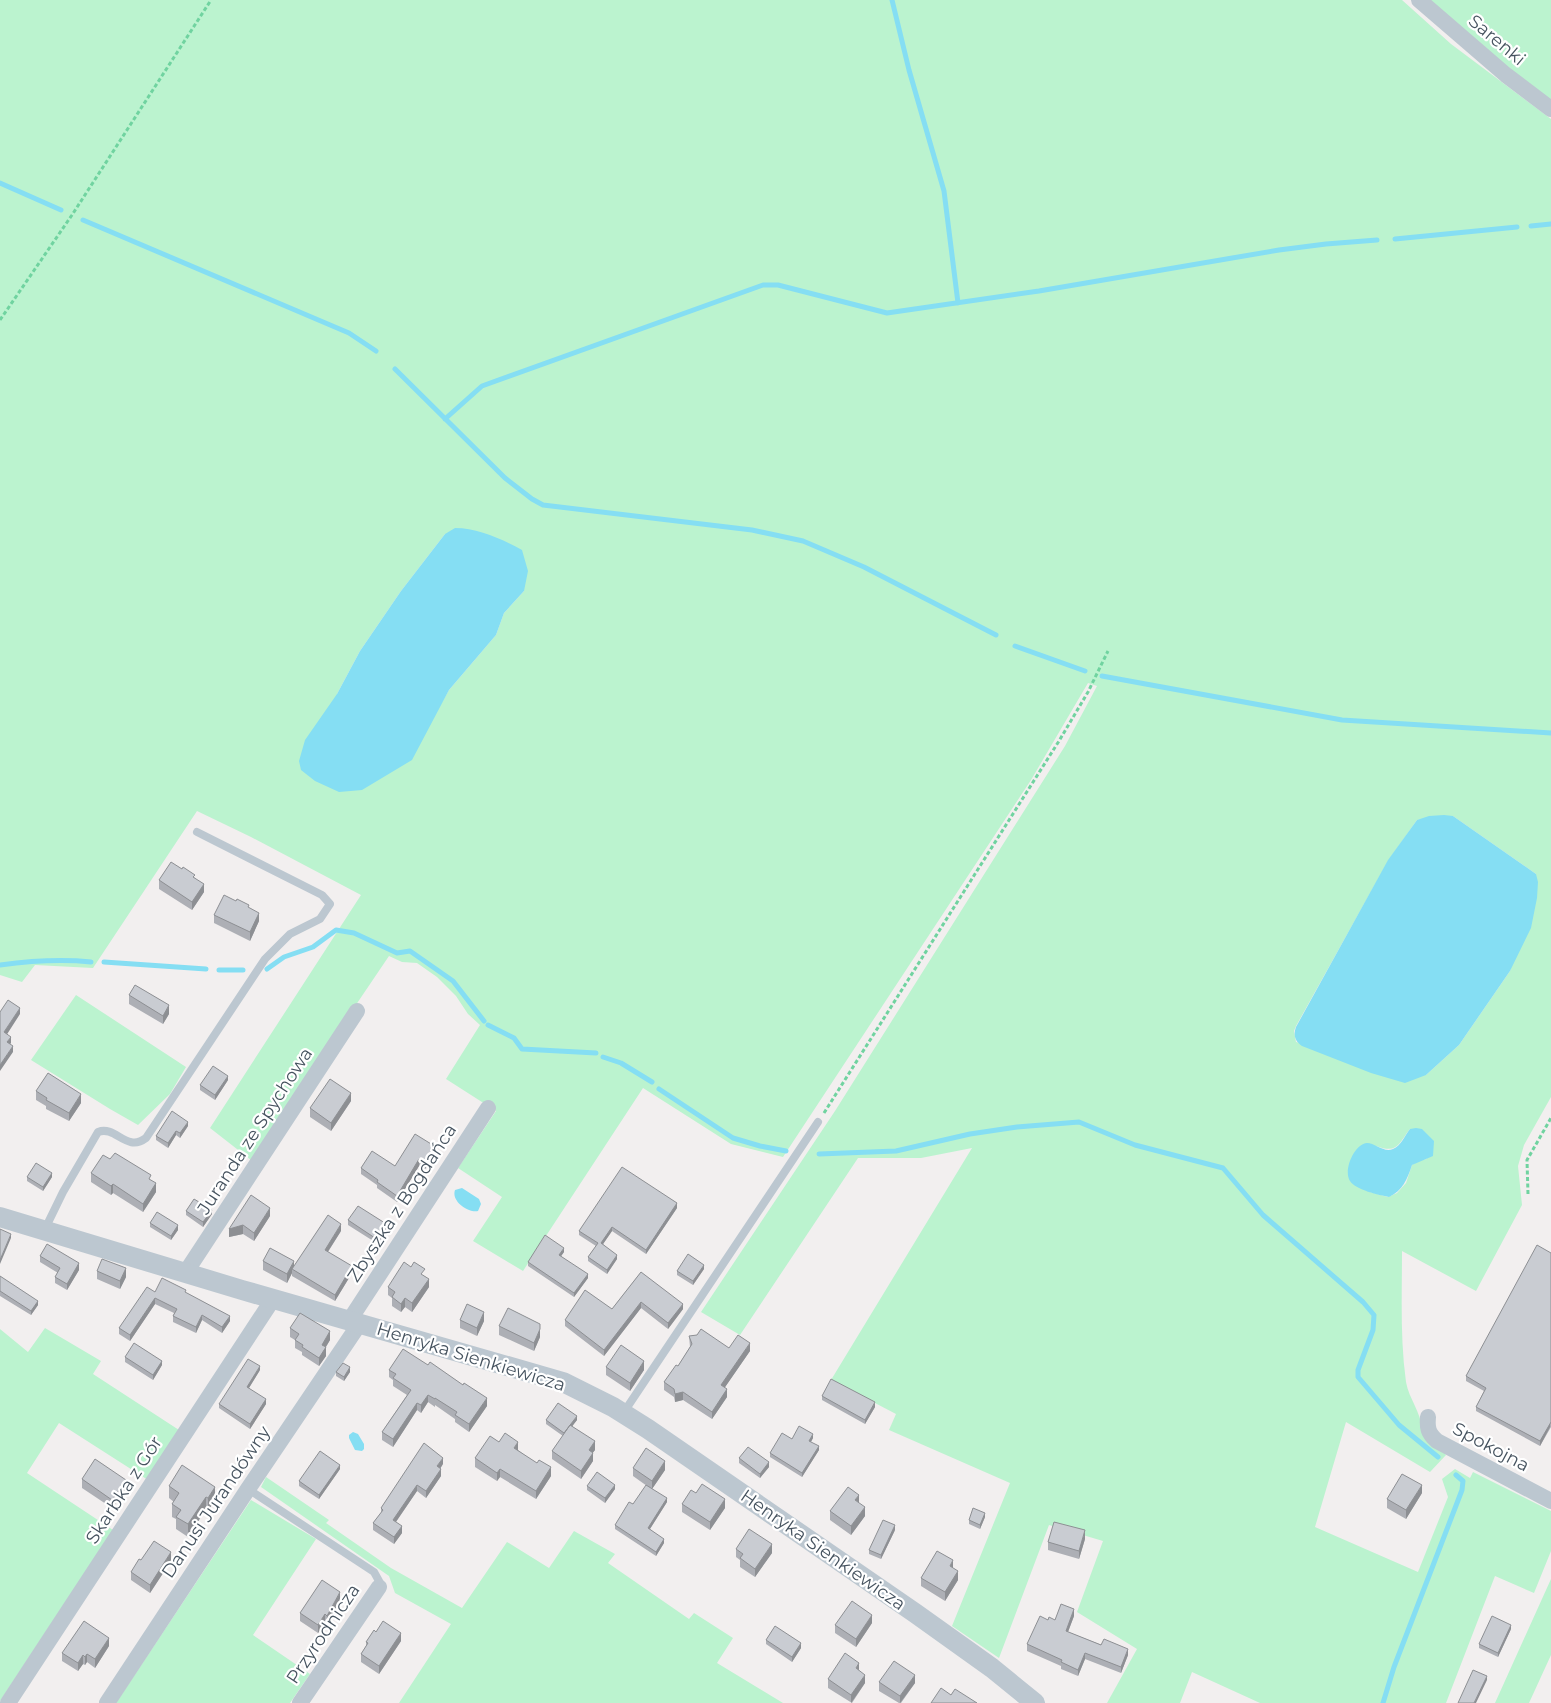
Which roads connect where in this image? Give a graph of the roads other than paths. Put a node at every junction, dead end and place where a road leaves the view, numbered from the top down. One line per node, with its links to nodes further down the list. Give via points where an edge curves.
1 (1419, 0): 2 (street, Sarenki)
2 (1551, 109)
3 (196, 832): 8 (lane, via 322,895 330,904 320,920 290,934 265,959 146,1138 137,1143 128,1142 111,1132 98,1132)
4 (357, 1011): 9 (street, Juranda ze Spychowa)
5 (488, 1108): 11 (street, Zbyszka z Bogdańca)
6 (818, 1122): 12 (lane)
7 (0, 1217): 8 (street, Henryka Sienkiewicza)
8 (44, 1230): 9 (street, Henryka Sienkiewicza)
9 (186, 1272): 10 (street, Henryka Sienkiewicza)
10 (273, 1299): 11 (street, Henryka Sienkiewicza); 18 (street, Skarbka z Gór)
11 (354, 1322): 12 (street, Henryka Sienkiewicza, via 563,1382); 14 (street, Danusi Jurandówny)
12 (623, 1414): 17 (street, Henryka Sienkiewicza, via 992,1668)
13 (1428, 1417): 15 (street, Spokojna, via 1429,1434 1437,1441)
14 (248, 1489): 16 (lane, via 374,1572); 19 (street, Danusi Jurandówny)
15 (1551, 1501)
16 (379, 1587): 20 (street, Przyrodnicza)
17 (1028, 1700)
18 (8, 1703)
19 (107, 1703)
20 (300, 1703)

